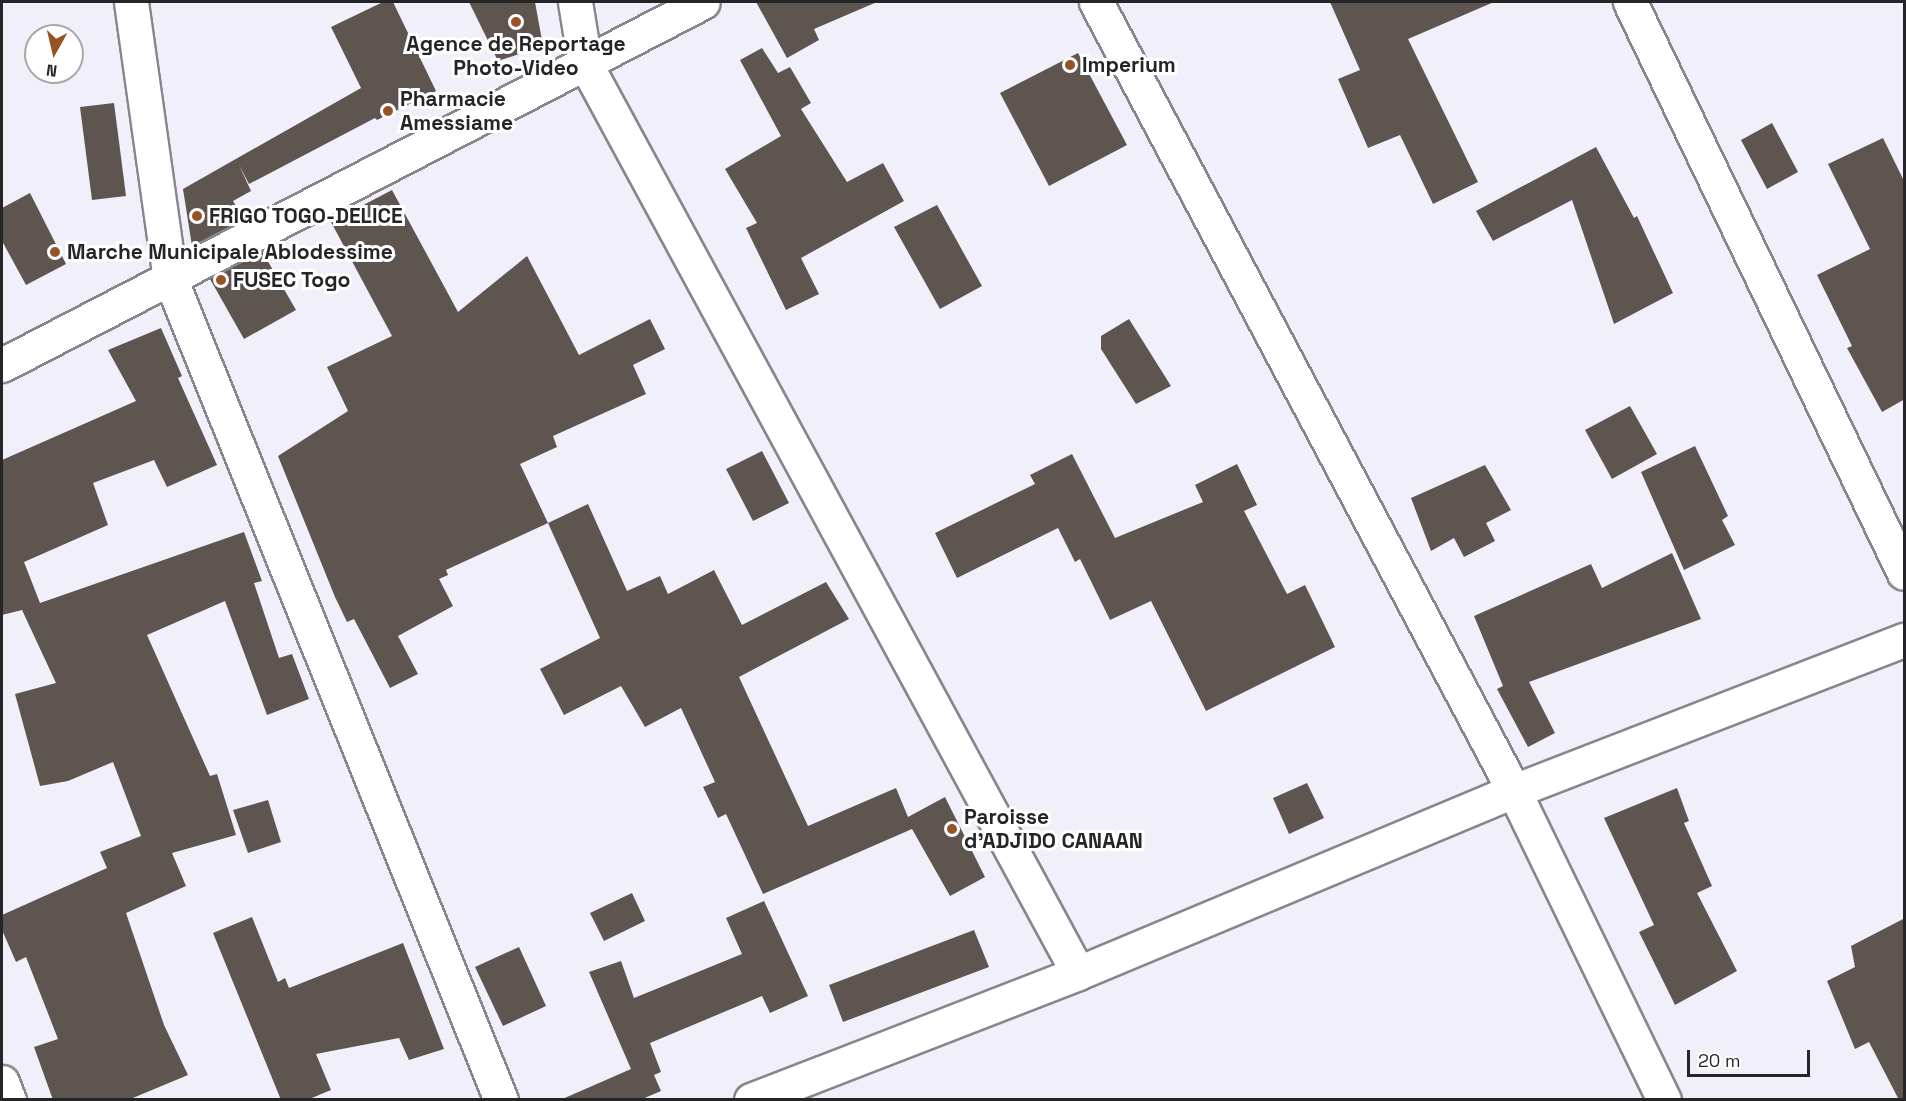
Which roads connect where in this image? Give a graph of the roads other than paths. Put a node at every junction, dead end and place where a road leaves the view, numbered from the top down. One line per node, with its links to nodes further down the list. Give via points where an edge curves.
1 (131, 2): 7 (street)
2 (575, 2): 6 (street)
3 (704, 2): 6 (street)
4 (1096, 2): 11 (street)
5 (1630, 2): 9 (street)
6 (585, 63): 7 (street); 12 (street)
7 (170, 278): 8 (street); 15 (street)
8 (2, 365)
9 (1905, 573)
10 (1905, 640): 11 (street)
11 (1514, 791): 12 (street); 17 (street)
12 (1078, 973): 16 (street)
13 (2, 1082): 14 (street)
14 (9, 1100)
15 (501, 1100)
16 (751, 1100)
17 (1664, 1100)

